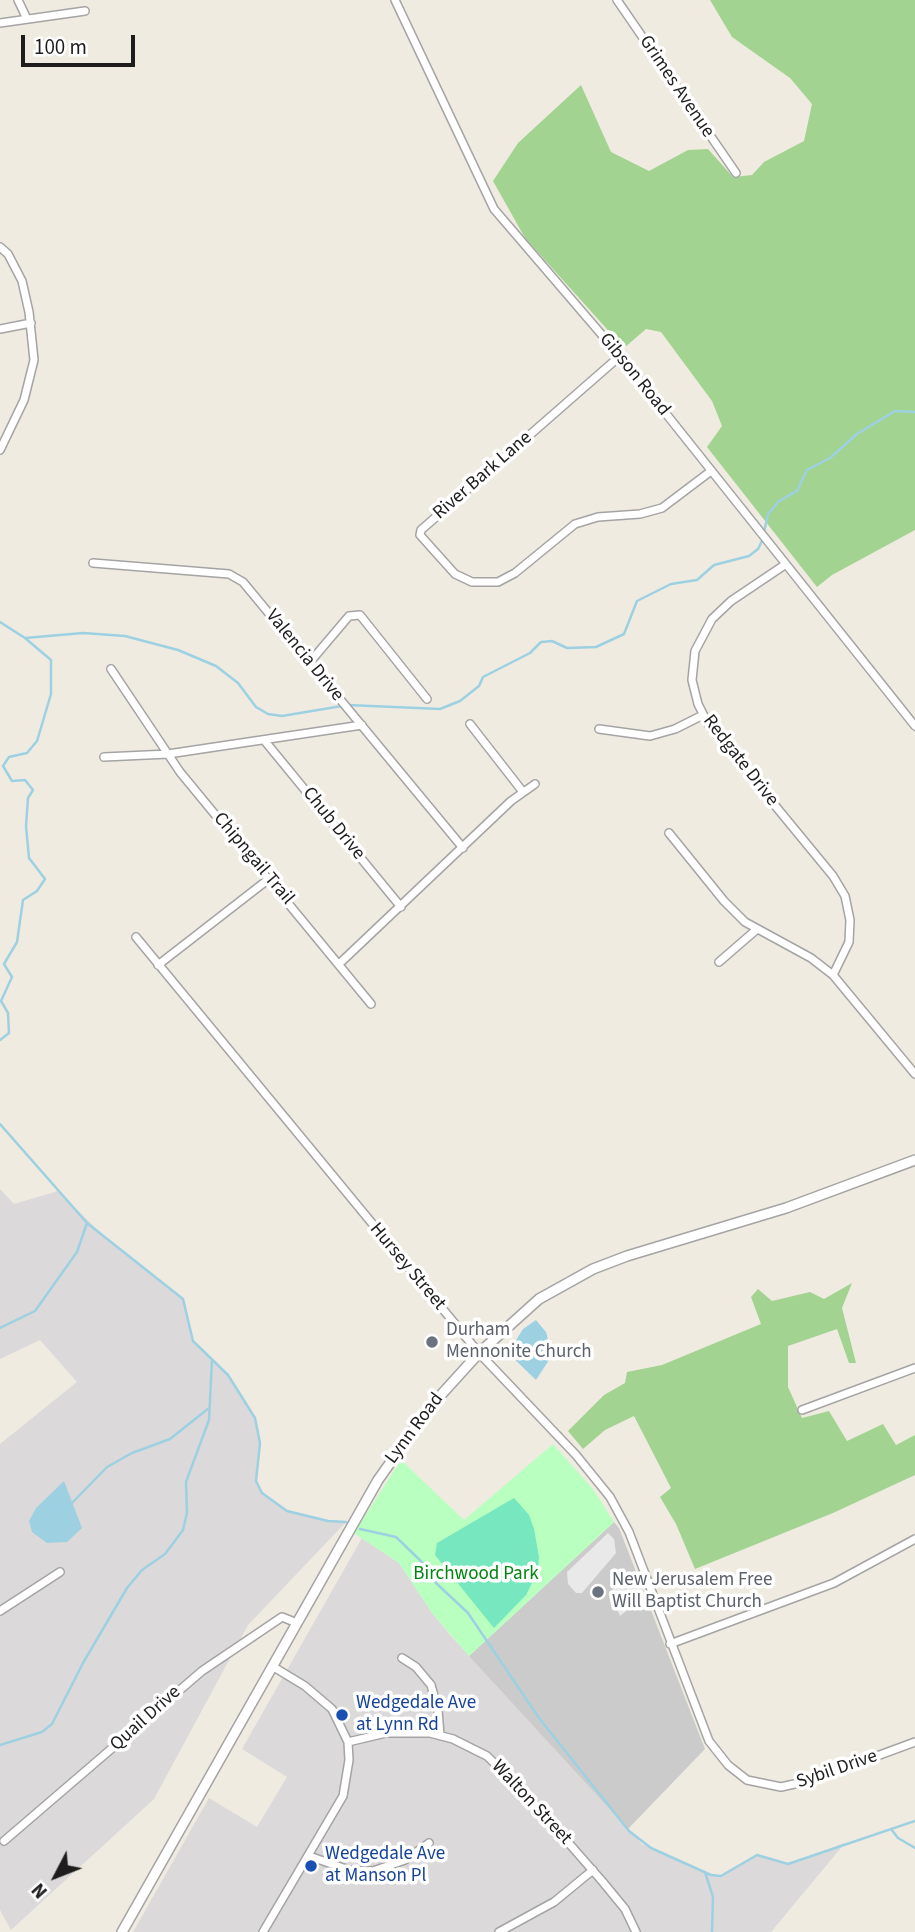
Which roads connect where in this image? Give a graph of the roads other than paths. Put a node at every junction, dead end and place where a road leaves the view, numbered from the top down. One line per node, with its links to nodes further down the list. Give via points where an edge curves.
1 (18, 0): 5 (street)
2 (395, 0): 11 (street, Gibson Road, via 494,209)
3 (617, 0): 7 (street, Grimes Avenue)
4 (85, 11): 5 (street)
5 (27, 19): 6 (street)
6 (0, 23)
7 (736, 173)
8 (0, 247): 9 (street, via 19,273)
9 (31, 323): 10 (street); 12 (street, via 32,378)
10 (0, 329)
11 (620, 356): 13 (street, Gibson Road); 13 (street, River Bark Lane, via 420,535 455,574 472,582 498,582 575,524 662,508)
12 (0, 450)
13 (711, 471): 15 (street, Gibson Road)
14 (93, 563): 16 (street, Valencia Drive, via 236,577)
15 (786, 564): 19 (street, Redgate Drive, via 720,610 704,630 692,673); 22 (street, Gibson Road)
16 (310, 662): 18 (street, via 349,616 360,615); 21 (street, Valencia Drive)
17 (111, 669): 25 (street, Chipngail Trail)
18 (427, 699)
19 (702, 715): 23 (street, via 650,736); 38 (street, Redgate Drive, via 839,885 848,908 850,932)
20 (470, 724): 28 (street)
21 (362, 725): 24 (street); 30 (street, Valencia Drive)
22 (915, 726)
23 (599, 729)
24 (264, 740): 25 (street); 32 (street, Chub Drive)
25 (168, 754): 26 (street); 31 (street, Chipngail Trail)
26 (104, 757)
27 (535, 784): 28 (street)
28 (523, 792): 30 (street)
29 (669, 834): 33 (street, via 733,911)
30 (463, 848): 32 (street)
31 (270, 878): 36 (street, Chipngail Trail); 37 (street)
32 (401, 907): 36 (street)
33 (756, 930): 35 (street); 38 (street, via 811,958)
34 (136, 937): 37 (street, Hursey Street)
35 (719, 962)
36 (339, 964): 39 (street, Chipngail Trail)
37 (158, 965): 42 (street, Hursey Street)
38 (833, 975): 40 (street)
39 (371, 1004)
40 (915, 1074)
41 (915, 1160): 42 (street, Lynn Road, via 786,1208 593,1269 539,1299)
42 (478, 1353): 48 (street, Lynn Road, via 438,1397 383,1472); 49 (street, Hursey Street, via 576,1455 613,1501)
43 (915, 1368): 44 (street)
44 (802, 1410)
45 (915, 1539): 49 (street, via 834,1583)
46 (60, 1572): 47 (street)
47 (0, 1611)
48 (297, 1623): 51 (street, Lynn Road); 56 (street, Quail Drive, via 282,1617 202,1671)
49 (670, 1644): 55 (street, Hursey Street, via 715,1751 736,1773)
50 (402, 1658): 52 (street, via 431,1685)
51 (272, 1666): 53 (street, via 332,1709); 60 (street, Lynn Road)
52 (440, 1735): 53 (street, Walton Street, via 386,1733); 59 (street, Walton Street, via 471,1747 498,1765)
53 (348, 1742): 58 (street, via 346,1788)
54 (915, 1742): 55 (street, Sybil Drive, via 796,1785)
55 (757, 1784)
56 (4, 1841)
57 (429, 1843): 58 (street, via 405,1860 373,1871 349,1870)
58 (309, 1856): 61 (street)
59 (593, 1870): 62 (street, via 554,1902); 63 (street, Walton Street, via 625,1909)
60 (122, 1932)
61 (263, 1932)
62 (499, 1932)
63 (636, 1932)

